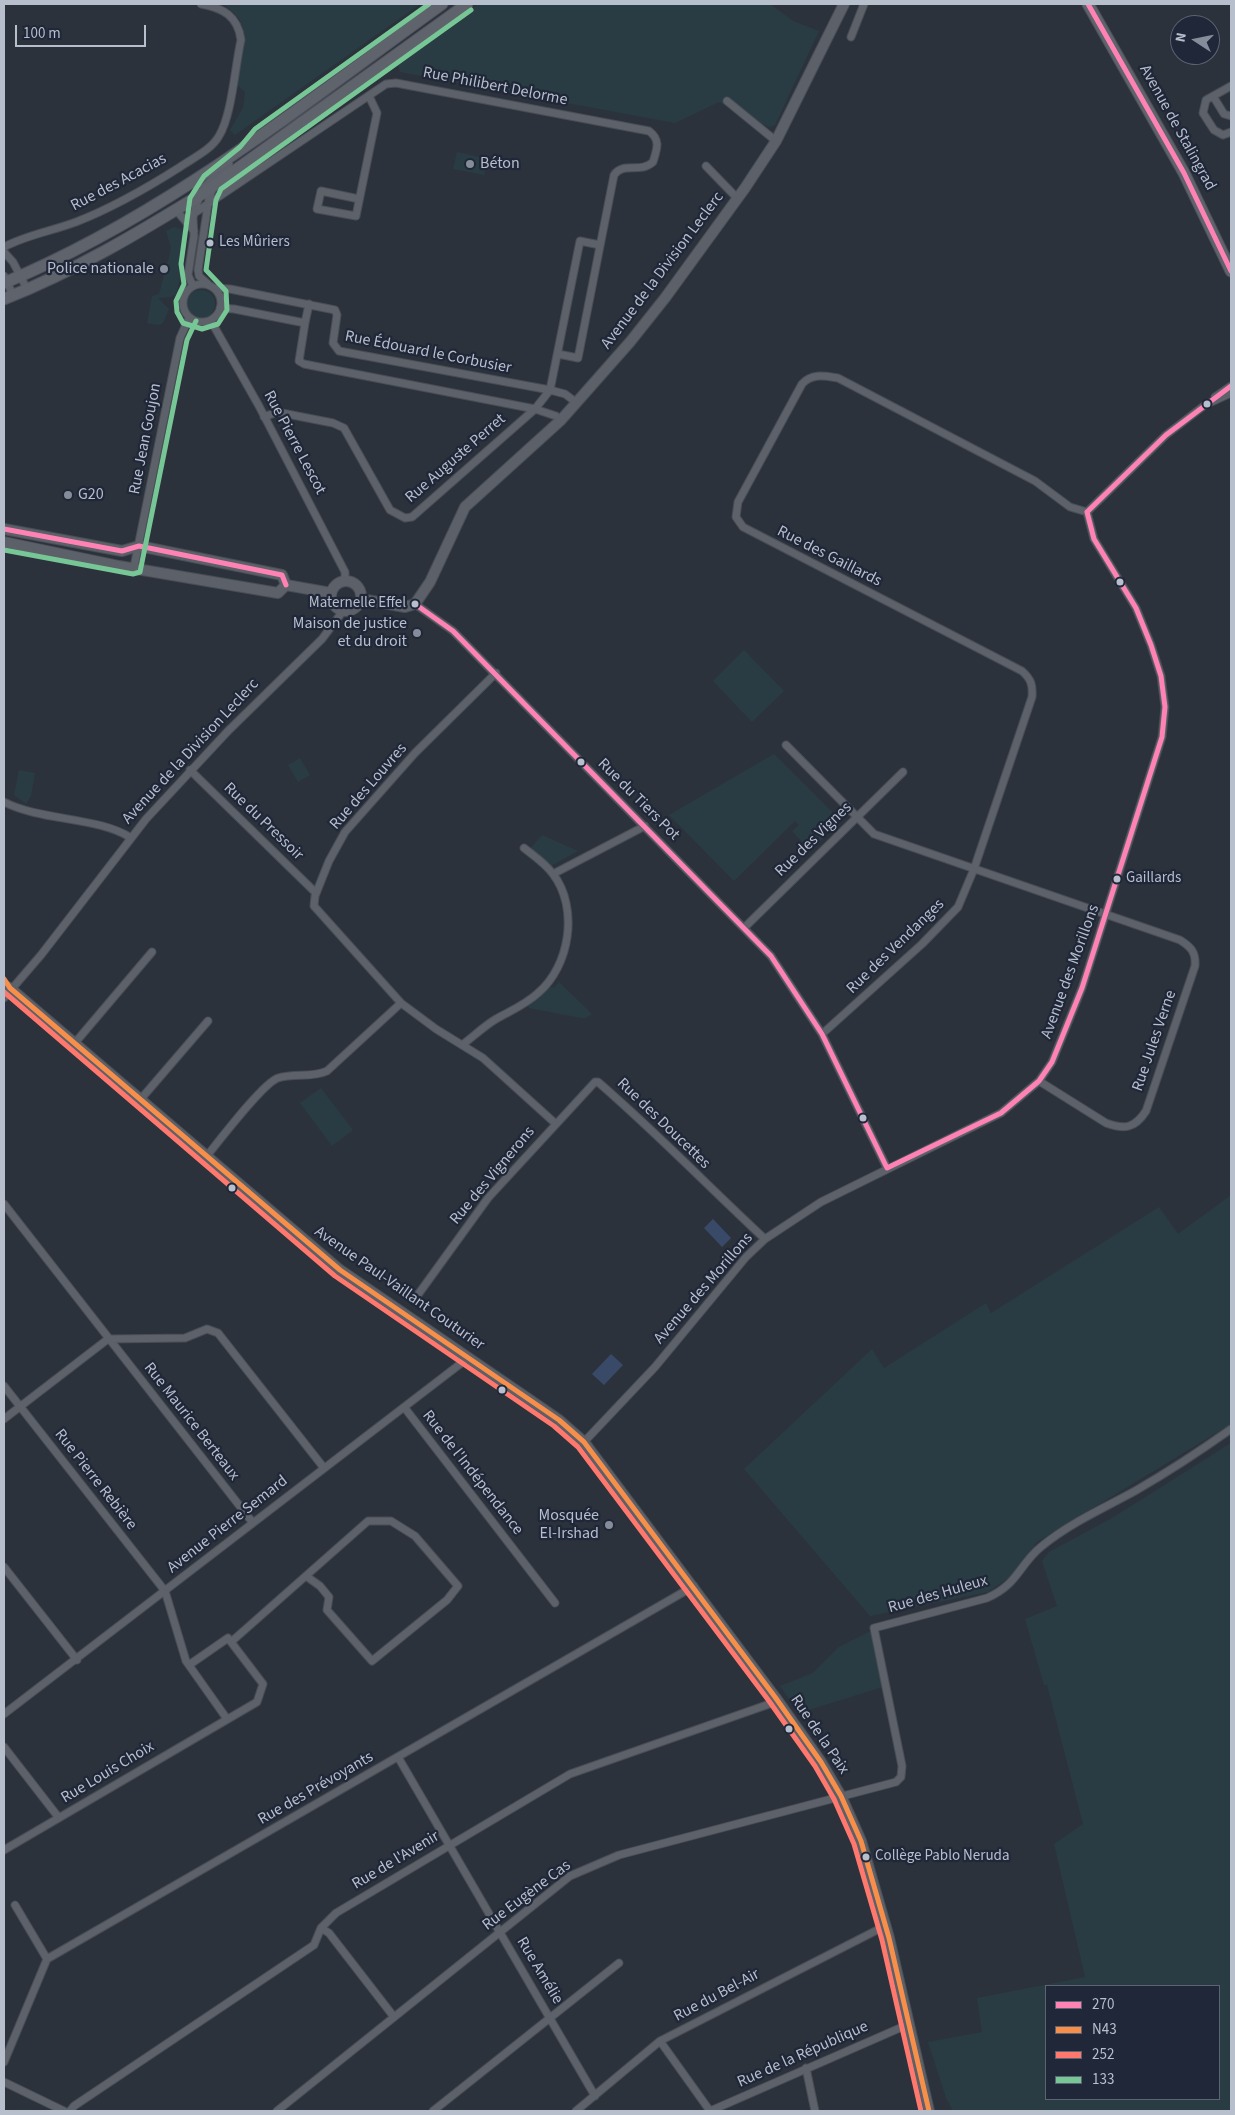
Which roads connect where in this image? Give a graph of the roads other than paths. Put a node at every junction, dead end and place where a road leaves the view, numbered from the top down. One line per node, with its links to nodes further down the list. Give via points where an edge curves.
1 (201, 4): 25 (street, Rue des Acacias, via 222,9 233,17 241,40 226,116 218,138 207,150 143,190 78,221)
2 (442, 4): 14 (main road)
3 (467, 4): 18 (main road, via 215,184)
4 (844, 4): 15 (street, Avenue de la Division Leclerc)
5 (864, 4): 7 (street)
6 (1088, 4): 27 (main road, Avenue de Stalingrad, via 1184,173)
7 (851, 37)
8 (1231, 86): 10 (street)
9 (369, 96): 18 (street, Rue Philibert Delorme); 20 (street, via 377,112); 24 (street, Rue Philibert Delorme, via 386,84 396,82 649,131 656,136 658,144 653,162 641,168 624,167 614,175)
10 (1213, 96): 12 (street, via 1224,114); 13 (street, via 1206,100 1203,113 1214,130 1223,135)
11 (727, 101): 15 (street)
12 (1231, 116)
13 (1231, 132)
14 (259, 135): 17 (main road); 18 (street, via 249,150 222,169)
15 (776, 142): 19 (street, Avenue de la Division Leclerc)
16 (706, 166): 19 (street)
17 (179, 190): 18 (street, via 191,187); 28 (main road, via 118,228)
18 (205, 196): 21 (main road); 22 (street); 22 (street, Rue Philibert Delorme); 30 (street, via 198,270 199,276)
19 (737, 198): 42 (street, Avenue de la Division Leclerc, via 665,298)
20 (360, 199): 20 (street, via 356,216 317,209 321,191)
21 (176, 210): 23 (street); 31 (main road, via 114,246)
22 (193, 214): 23 (street)
23 (194, 232): 29 (street, via 188,275)
24 (600, 245): 38 (street, Rue Philibert Delorme, via 578,358); 38 (street, via 580,241)
25 (4, 247)
26 (4, 252): 28 (street, via 14,264)
27 (1231, 271)
28 (8, 281): 31 (street); 32 (street)
29 (193, 286): 30 (street); 35 (street, via 183,297 182,305)
30 (211, 287): 33 (street, Rue Édouard le Corbusier); 34 (street, via 219,294)
31 (27, 289): 32 (main road)
32 (8, 297)
33 (309, 304): 37 (street, Rue Édouard le Corbusier); 40 (street, Rue Édouard le Corbusier, via 335,310 333,342 339,351)
34 (220, 308): 36 (street); 37 (street)
35 (189, 318): 36 (street, via 196,322); 50 (street, Rue Jean Goujon, via 180,338)
36 (211, 321): 45 (street, Rue Pierre Lescot)
37 (305, 323): 44 (street, Rue Édouard le Corbusier, via 299,361 304,364)
38 (558, 354): 40 (street)
39 (1231, 386): 43 (street)
40 (550, 390): 42 (street, Rue Édouard le Corbusier, via 566,394); 44 (street)
41 (1231, 393): 43 (street)
42 (577, 403): 46 (street, Avenue de la Division Leclerc)
43 (1204, 405): 47 (street, via 1166,435)
44 (535, 409): 45 (street, Rue Auguste Perret, via 412,517 405,518 390,510 344,428 278,412); 46 (street, Rue Édouard le Corbusier)
45 (264, 416): 52 (street, Rue Pierre Lescot, via 346,572)
46 (561, 420): 56 (street, Avenue de la Division Leclerc, via 465,507 430,582)
47 (1087, 512): 67 (street, Rue des Gaillards, via 1070,508 1035,481 838,378 816,375 802,384 738,502 736,517 743,527 1022,671 1029,678 1033,686 1032,697); 70 (street, Avenue des Morillons, via 1094,539 1136,608 1151,645 1161,676 1165,707 1162,737)
48 (4, 529): 50 (street, via 122,551)
49 (4, 542): 51 (street)
50 (139, 546): 51 (street, Rue Jean Goujon); 53 (street, via 282,575)
51 (134, 567): 53 (street, via 278,593)
52 (346, 580): 54 (street, via 336,584); 55 (street, via 357,586)
53 (286, 585): 54 (street)
54 (331, 593): 57 (street, via 334,606)
55 (361, 599): 56 (street, via 405,607); 57 (street, via 352,610)
56 (415, 604): 58 (street, Rue du Tiers Pot, via 453,631)
57 (343, 611): 60 (street, Avenue de la Division Leclerc, via 322,639)
58 (496, 673): 64 (street, Rue du Tiers Pot); 69 (street, Rue des Louvres, via 415,753 345,832)
59 (786, 745): 63 (street)
60 (190, 770): 65 (street, Avenue de la Division Leclerc); 69 (street, Rue du Pressoir)
61 (903, 772): 63 (street, Rue des Vignes)
62 (4, 802): 65 (street, via 30,813 111,829)
63 (856, 818): 67 (street, via 874,834); 71 (street, Rue des Vignes)
64 (645, 826): 68 (street); 71 (street, Rue du Tiers Pot)
65 (131, 838): 74 (street, Avenue de la Division Leclerc, via 41,955)
66 (524, 848): 68 (street)
67 (974, 869): 70 (street); 77 (street, Rue des Vendanges, via 958,907)
68 (553, 874): 79 (street, via 566,907 568,928 561,962 539,993 495,1020)
69 (316, 893): 75 (street, via 314,906)
70 (1106, 914): 80 (street, Avenue des Morillons, via 1082,988 1052,1062); 80 (street, Rue Jules Verne, via 1180,940 1191,946 1196,957 1146,1111 1139,1122 1118,1127 1106,1123)
71 (745, 926): 77 (street, Rue du Tiers Pot, via 789,980)
72 (152, 952): 78 (street)
73 (4, 979): 74 (street, Avenue Paul-Vaillant Couturier)
74 (6, 991): 78 (street, Avenue Paul-Vaillant Couturier)
75 (401, 1003): 79 (street); 83 (street, via 328,1071 271,1081)
76 (208, 1021): 81 (street)
77 (822, 1034): 84 (street, Rue du Tiers Pot)
78 (74, 1044): 81 (street, Avenue Paul-Vaillant Couturier)
79 (462, 1046): 82 (street, via 483,1058)
80 (1039, 1081): 84 (street, Avenue des Morillons, via 1001,1113)
81 (140, 1100): 83 (street, Avenue Paul-Vaillant Couturier)
82 (556, 1124): 86 (street, Rue des Doucettes, via 598,1082 636,1114); 87 (street, Rue des Vignerons, via 484,1203)
83 (206, 1157): 89 (street, Avenue Paul-Vaillant Couturier, via 340,1270)
84 (887, 1168): 86 (street, Avenue des Morillons, via 821,1202)
85 (4, 1204): 88 (street, Rue Maurice Berteaux)
86 (765, 1240): 95 (street, Avenue des Morillons, via 746,1257 655,1367)
87 (418, 1296)
88 (108, 1338): 91 (street); 96 (street, via 185,1338 206,1329 218,1333); 97 (street, Rue Maurice Berteaux)
89 (468, 1358): 92 (street, Avenue Pierre Semard); 95 (street, Avenue Paul-Vaillant Couturier, via 559,1420)
90 (4, 1386): 91 (street, Rue Pierre Rebière)
91 (20, 1407): 93 (street); 102 (street, Rue Pierre Rebière)
92 (404, 1407): 96 (street, Avenue Pierre Semard); 103 (street, Rue de l'Indépendance)
93 (4, 1419)
94 (1231, 1428): 112 (street, Rue des Huleux, via 1182,1462 1042,1546 1011,1584 1000,1592 874,1628 902,1766 901,1777 896,1782)
95 (584, 1442): 98 (street, Avenue Paul-Vaillant Couturier)
96 (324, 1468): 97 (street, Avenue Pierre Semard)
97 (253, 1523): 102 (street, Avenue Pierre Semard)
98 (666, 1548): 101 (street, Rue de la Paix)
99 (4, 1567): 105 (street)
100 (306, 1576): 100 (street, via 368,1521 391,1521 415,1536 458,1586 447,1600 372,1661 327,1610 329,1597); 104 (street)
101 (694, 1586): 107 (street, Rue de la Paix); 111 (street, Rue des Prévoyants)
102 (165, 1591): 105 (street, Avenue Pierre Semard); 106 (street)
103 (555, 1603)
104 (231, 1642): 106 (street, via 228,1638); 109 (street, Rue Louis Choix, via 263,1684 257,1702)
105 (77, 1660): 108 (street, Avenue Pierre Semard)
106 (189, 1665): 109 (street)
107 (778, 1701): 112 (street, Rue de la Paix); 114 (street, Rue de l'Avenir, via 570,1774)
108 (4, 1714)
109 (227, 1718): 113 (street, Rue Louis Choix)
110 (4, 1747): 113 (street)
111 (398, 1758): 114 (street, Rue Amélie); 120 (street, Rue des Prévoyants)
112 (841, 1796): 117 (street, Rue de la Paix, via 861,1842); 119 (street, Rue Eugène Cas, via 619,1856 570,1876)
113 (60, 1818): 115 (street, Rue Louis Choix)
114 (448, 1845): 118 (street, Rue de l'Avenir, via 336,1913); 119 (street, Rue Amélie)
115 (4, 1850)
116 (15, 1905): 120 (street)
117 (885, 1926): 124 (street, Rue de la Paix); 125 (street, Rue du Bel-Air)
118 (320, 1928): 122 (street, via 329,1934); 131 (street, Rue de l'Avenir, via 314,1946)
119 (500, 1932): 122 (street, Rue Eugène Cas); 123 (street, Rue Amélie)
120 (47, 1959): 126 (street)
121 (619, 1963): 123 (street)
122 (394, 2017): 132 (street, Rue Eugène Cas)
123 (551, 2017): 129 (street, Rue Amélie); 133 (street)
124 (909, 2024): 127 (street, Rue de la République); 137 (street, Rue de la Paix)
125 (660, 2041): 129 (street, Rue du Bel-Air); 135 (street)
126 (4, 2062)
127 (806, 2068): 135 (street, Rue de la République); 136 (street)
128 (4, 2082): 130 (street)
129 (595, 2096): 134 (street, Rue du Bel-Air)
130 (64, 2111)
131 (70, 2111)
132 (277, 2111)
133 (433, 2111)
134 (576, 2111)
135 (710, 2111)
136 (815, 2111)
137 (928, 2111)

